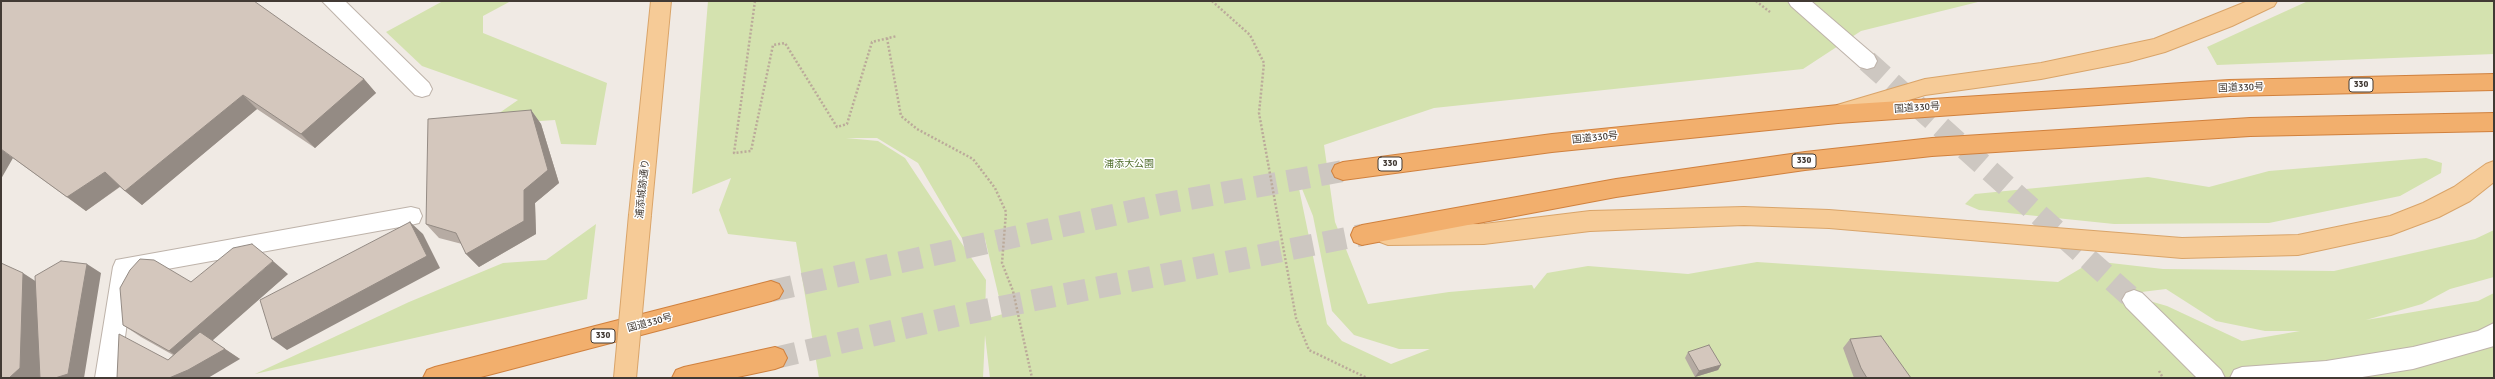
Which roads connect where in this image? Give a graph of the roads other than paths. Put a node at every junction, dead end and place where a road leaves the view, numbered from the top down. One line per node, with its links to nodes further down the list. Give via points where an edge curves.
1 (332, 1): 7 (street)
2 (662, 1): 20 (main road, 浦添城跡通り, bridge)
3 (1798, 1): 5 (street)
4 (2267, 1): 8 (main road, via 2158,46 2128,54 2041,71 1925,87)
5 (1867, 61)
6 (2494, 82): 8 (highway, 国道330号 / 330, via 2229,88)
7 (422, 89)
8 (1838, 114): 11 (highway, 国道330号 / 330, via 1552,143)
9 (2494, 122): 13 (highway, 330, via 2250,128 1932,147 1805,161 1616,188)
10 (2494, 170): 13 (main road, via 2456,197 2431,210 2391,225 2298,245 2246,248 2182,248 1829,219 1744,216 1606,220 1484,234)
11 (1343, 171)
12 (411, 216): 18 (street, via 124,267)
13 (1362, 235)
14 (771, 291): 19 (highway, 国道330号 / 330)
15 (2134, 300): 22 (street)
16 (2494, 334): 23 (street, via 2482,340 2414,358 2326,372)
17 (775, 358): 21 (highway)
18 (107, 378)
19 (435, 378)
20 (625, 378)
21 (684, 378)
22 (2213, 378)
23 (2242, 378)

